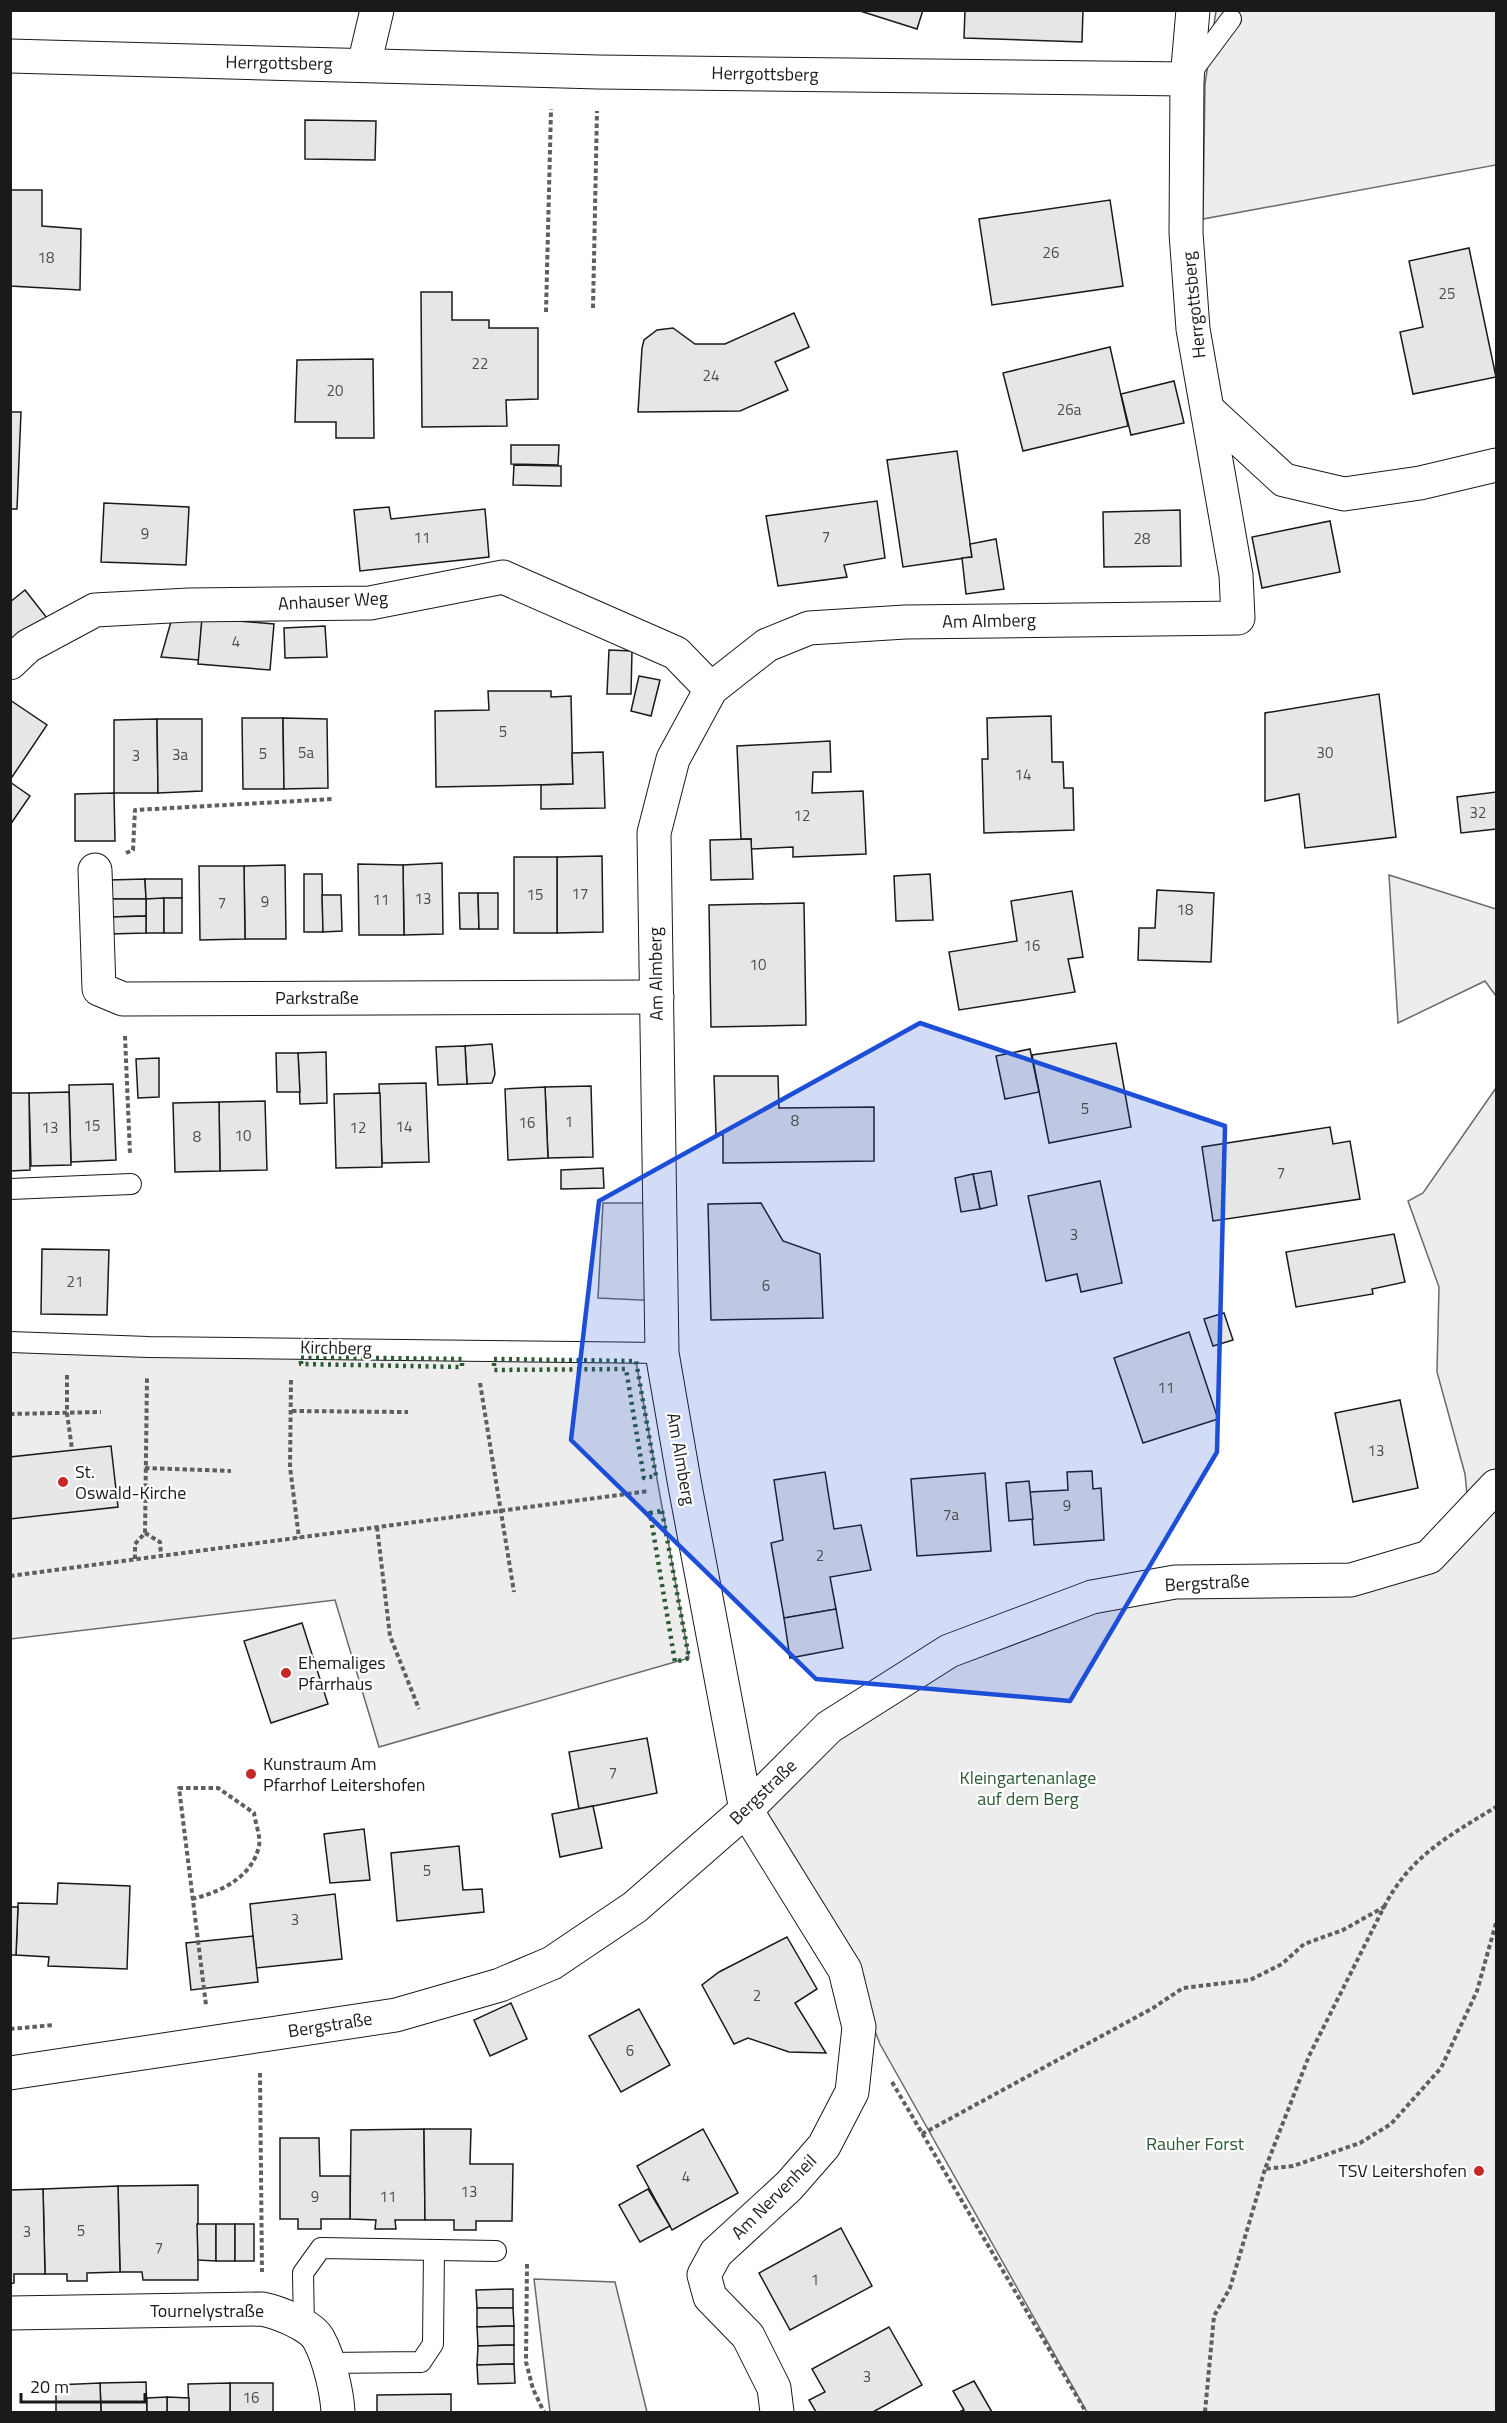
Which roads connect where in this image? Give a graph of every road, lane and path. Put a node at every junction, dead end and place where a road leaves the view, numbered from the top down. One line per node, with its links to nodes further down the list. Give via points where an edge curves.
1 (376, 10): 5 (street)
2 (1193, 10): 8 (street)
3 (1230, 19): 8 (lane)
4 (10, 56): 5 (street, Herrgottsberg)
5 (364, 65): 6 (street, Herrgottsberg)
6 (552, 69): 7 (street, Herrgottsberg); 10 (path)
7 (598, 72): 8 (street, Herrgottsberg); 9 (path)
8 (1186, 79): 11 (street, Herrgottsberg, via 1186,233 1193,329)
9 (593, 308)
10 (546, 312)
11 (1209, 411): 12 (street, via 1284,480 1344,494 1420,483); 13 (street, Herrgottsberg, via 1236,575)
12 (1497, 465)
13 (1238, 618): 15 (street, Am Almberg, via 809,627 767,645)
14 (10, 663): 15 (street, Anhauser Weg, via 28,646 95,610 370,603 503,577 676,653)
15 (711, 689): 18 (street, Am Almberg, via 673,759 654,833)
16 (333, 799): 17 (path, via 135,810 133,850)
17 (95, 870): 19 (street, via 99,989)
18 (657, 997): 19 (street, Parkstraße); 26 (street, Am Almberg)
19 (123, 999): 20 (path)
20 (131, 1184): 21 (lane)
21 (10, 1189)
22 (10, 1342): 23 (lane, Kirchberg)
23 (68, 1345): 24 (lane, Kirchberg); 28 (path)
24 (148, 1347): 25 (lane, Kirchberg); 32 (path)
25 (474, 1350): 26 (lane, Kirchberg); 36 (path)
26 (662, 1353): 34 (street, Am Almberg)
27 (101, 1412): 28 (path)
28 (67, 1413): 30 (path); 31 (path)
29 (408, 1413): 39 (path, via 292,1411 290,1467)
30 (10, 1414)
31 (72, 1449)
32 (145, 1468): 33 (path); 38 (path)
33 (231, 1471)
34 (685, 1486): 36 (path); 46 (street, Am Almberg)
35 (1497, 1486): 46 (street, Bergstraße, via 1429,1557 1351,1580 1175,1582 1092,1597 949,1650 828,1727)
36 (502, 1511): 37 (path); 43 (path)
37 (377, 1527): 39 (path); 44 (path, via 390,1636)
38 (146, 1533): 40 (path, via 160,1542); 41 (path, via 135,1544)
39 (299, 1538): 40 (path)
40 (161, 1556): 41 (path)
41 (135, 1559): 42 (path)
42 (10, 1576)
43 (514, 1592)
44 (419, 1709)
45 (1497, 1807): 48 (path, via 1431,1846)
46 (746, 1810): 50 (street, Am Nervenheil, via 844,1970); 51 (street, Bergstraße, via 635,1907 552,1963 500,1985 396,2015)
47 (192, 1899): 47 (path, via 178,1788 218,1788 254,1813 260,1845 247,1871 219,1892); 52 (path)
48 (1384, 1907): 54 (path, via 1342,1930 1304,1944 1282,1964 1250,1980 1183,1988); 55 (path, via 1309,2056)
49 (1497, 1923): 55 (path, via 1477,1991 1441,2068 1391,2124 1360,2143 1293,2166)
50 (859, 2027): 54 (path); 64 (street, Am Nervenheil, via 852,2092 824,2146 789,2186 716,2253 704,2275 710,2297 748,2336 774,2388)
51 (260, 2035): 52 (street, Bergstraße); 58 (path)
52 (211, 2043): 53 (street, Bergstraße)
53 (10, 2073)
54 (922, 2134): 65 (path)
55 (1266, 2169): 66 (path, via 1230,2288 1214,2316)
56 (434, 2250): 57 (lane); 60 (lane, via 321,2248 303,2273); 61 (lane, via 433,2344 422,2362)
57 (496, 2251): 63 (path, via 527,2259 526,2362)
58 (262, 2309): 59 (street, Tournelystraße); 60 (street, Tournelystraße, via 279,2312)
59 (10, 2313)
60 (304, 2327): 61 (street, Tournelystraße, via 319,2338)
61 (327, 2363): 62 (street, Tournelystraße)
62 (338, 2412)
63 (544, 2412)
64 (777, 2412)
65 (1086, 2412)
66 (1205, 2412)

